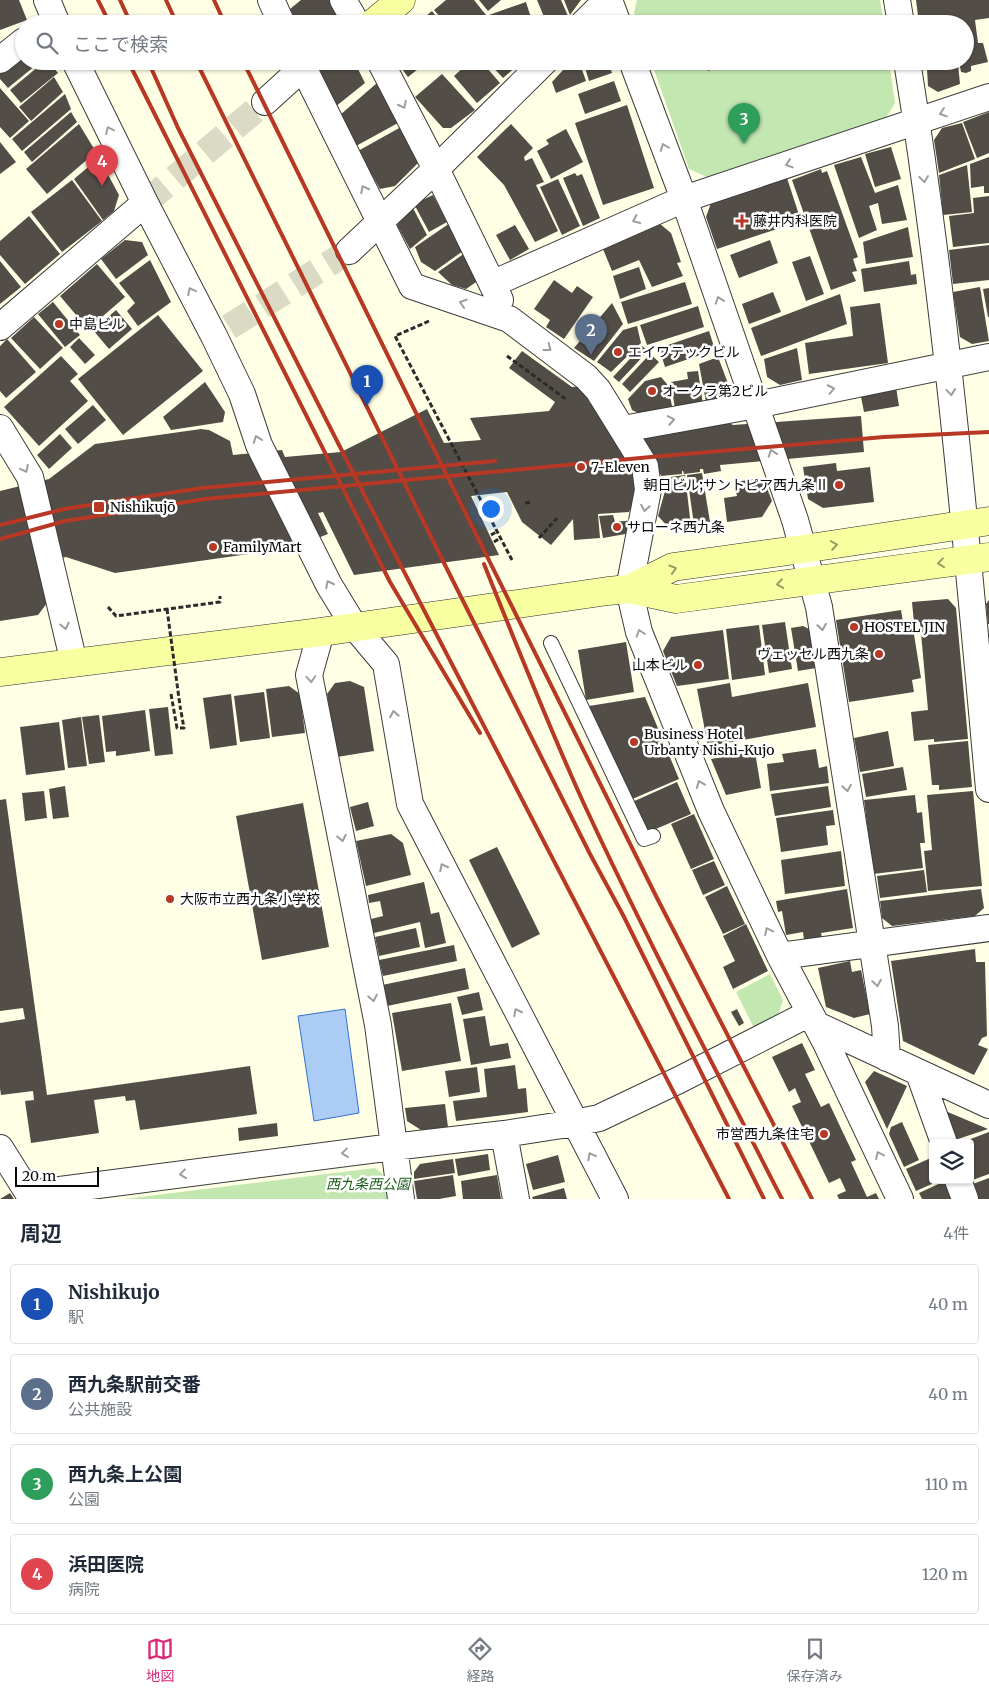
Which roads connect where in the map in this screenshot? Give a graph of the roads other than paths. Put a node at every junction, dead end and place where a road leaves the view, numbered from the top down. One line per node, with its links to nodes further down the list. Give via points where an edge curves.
1 (271, 0): 6 (street)
2 (344, 0): 7 (street)
3 (401, 0): 8 (street)
4 (608, 0): 9 (street); 10 (street)
5 (897, 0): 11 (street)
6 (278, 15)
7 (354, 15)
8 (375, 15)
9 (592, 15)
10 (614, 15)
11 (900, 15)
12 (15, 48): 13 (street)
13 (0, 60)
14 (79, 70): 26 (street, one-way to 14)
15 (297, 70): 22 (street)
16 (307, 70): 27 (street, one-way to 16)
17 (385, 70): 24 (street, one-way to 24)
18 (536, 70): 24 (street)
19 (635, 70): 25 (street, one-way to 19)
20 (908, 70): 23 (street)
21 (989, 98): 23 (street, one-way to 23)
22 (264, 102)
23 (917, 122): 25 (street, one-way to 25); 33 (street, one-way to 33)
24 (436, 169): 27 (street); 29 (street)
25 (684, 199): 29 (street, one-way to 29); 34 (street, one-way to 25)
26 (145, 203): 31 (street); 42 (street, one-way to 26, via 329,585 259,445 221,332)
27 (380, 222): 28 (street); 30 (street, one-way to 27, via 412,286)
28 (349, 251)
29 (492, 284): 30 (street)
30 (509, 319): 36 (street, one-way to 36, via 592,382)
31 (0, 327)
32 (989, 357): 33 (street)
33 (949, 364): 34 (street, one-way to 33); 37 (street, one-way to 37)
34 (756, 405): 36 (street, one-way to 34); 38 (street, one-way to 34, via 796,520)
35 (0, 428): 45 (street, one-way to 45, via 30,477)
36 (623, 429): 41 (street, one-way to 41, via 645,466 648,490)
37 (976, 522): 38 (street, one-way to 37); 39 (street)
38 (803, 550): 40 (street); 41 (street, one-way to 38, via 673,567)
39 (978, 558): 40 (street, one-way to 40); 47 (street)
40 (811, 580): 41 (street, one-way to 41, via 676,599); 50 (street, one-way to 50, via 819,607)
41 (629, 589): 42 (street); 51 (street, one-way to 41, via 711,811 639,632)
42 (354, 626): 43 (street); 56 (street, one-way to 42, via 410,804 386,664)
43 (321, 632): 45 (street); 59 (street, one-way to 59, via 309,675 378,1025)
44 (552, 643): 48 (lane, via 644,839)
45 (74, 663): 46 (street)
46 (0, 672)
47 (989, 789)
48 (653, 836)
49 (989, 928): 50 (street)
50 (871, 944): 51 (street); 53 (street, one-way to 53)
51 (780, 956): 52 (street)
52 (813, 1019): 53 (street); 56 (street, via 599,1118); 66 (street, one-way to 52)
53 (887, 1058): 54 (street)
54 (919, 1073): 55 (street); 58 (street)
55 (989, 1105)
56 (575, 1123): 57 (street); 65 (street, one-way to 56)
57 (504, 1134): 59 (street); 64 (street)
58 (943, 1139)
59 (393, 1147): 62 (street, one-way to 62); 63 (street)
60 (0, 1148): 62 (street)
61 (959, 1184): 67 (street)
62 (31, 1196)
63 (401, 1199)
64 (516, 1199)
65 (615, 1199)
66 (900, 1199)
67 (965, 1199)

